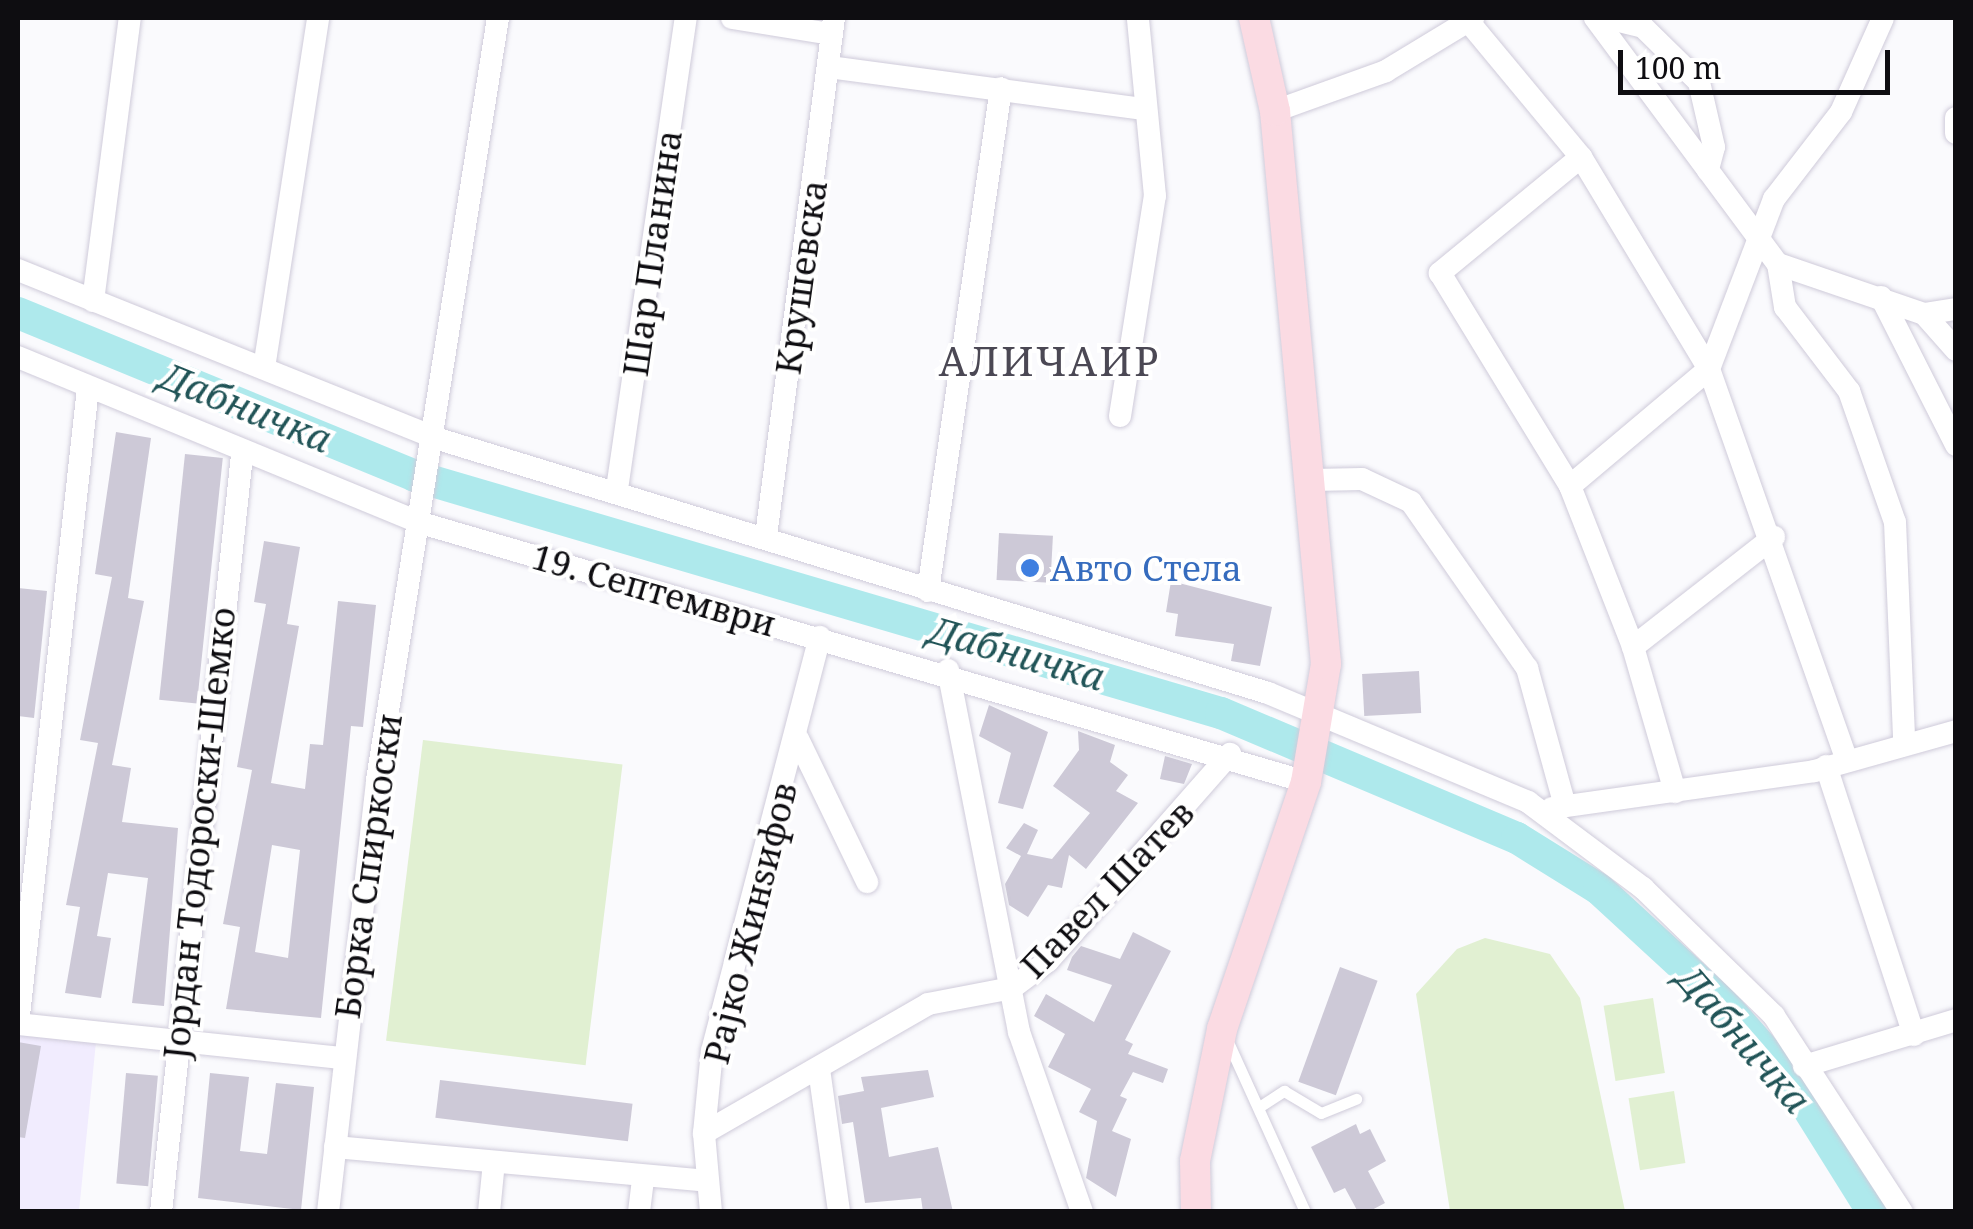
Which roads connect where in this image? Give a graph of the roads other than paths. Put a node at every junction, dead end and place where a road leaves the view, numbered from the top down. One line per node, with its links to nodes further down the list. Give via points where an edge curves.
1 (130, 18): 25 (street)
2 (318, 18): 30 (street)
3 (498, 18): 34 (street, Борка Спиркоски)
4 (686, 18): 39 (street, Шар Планина)
5 (732, 18): 12 (street)
6 (1138, 18): 15 (street)
7 (1254, 18): 16 (main road)
8 (1596, 18): 20 (street)
9 (1608, 18): 20 (street, via 1643,28 1699,82 1714,147)
10 (1883, 18): 21 (street, via 1870,64 1774,199)
11 (1470, 19): 16 (street, via 1334,96); 19 (street)
12 (832, 26): 13 (street, Крушевска)
13 (828, 67): 14 (street); 41 (street, Крушевска)
14 (1001, 88): 15 (street); 43 (street)
15 (1142, 109): 33 (street, via 1155,196)
16 (1275, 111): 37 (main road)
17 (1956, 118): 18 (street)
18 (1956, 133)
19 (1581, 157): 31 (street); 38 (street, via 1440,273)
20 (1708, 170): 21 (street)
21 (1756, 242): 22 (street); 31 (street)
22 (1778, 264): 24 (street); 50 (street, via 1785,307 1849,391 1895,522)
23 (18, 270): 25 (street)
24 (1881, 296): 27 (street); 35 (street)
25 (93, 301): 30 (street)
26 (1956, 309): 27 (street)
27 (1924, 314): 28 (street)
28 (1956, 350)
29 (18, 357): 32 (street, 19. Септември)
30 (264, 368): 34 (street)
31 (1709, 370): 38 (street); 42 (street)
32 (88, 388): 36 (street, 19. Септември); 60 (street)
33 (1120, 416)
34 (435, 438): 39 (street); 40 (street, Борка Спиркоски)
35 (1956, 445)
36 (242, 455): 40 (street, 19. Септември); 63 (street, Јордан Тодороски-Шемко)
37 (1312, 480): 47 (main road); 55 (street, via 1362,478 1411,502 1527,668)
38 (1570, 486): 45 (street)
39 (617, 488): 41 (street)
40 (421, 523): 44 (street, 19. Септември); 64 (street, Борка Спиркоски)
41 (766, 536): 43 (street)
42 (1774, 538): 45 (street); 52 (street)
43 (928, 591): 47 (street)
44 (820, 637): 46 (street, 19. Септември); 49 (street, Рајко Жинѕифов)
45 (1634, 647): 54 (street)
46 (948, 670): 51 (street, 19. Септември); 58 (street)
47 (1323, 717): 53 (main road); 56 (street)
48 (1956, 732): 50 (street)
49 (798, 739): 57 (street); 69 (street, Рајко Жинѕифов, via 738,941)
50 (1904, 741): 52 (street)
51 (1230, 754): 53 (street, 19. Септември); 58 (street, Павел Шатев, via 1048,962)
52 (1837, 763): 54 (street); 62 (street)
53 (1306, 782): 61 (main road)
54 (1675, 792): 55 (street)
55 (1566, 806): 56 (street)
56 (1541, 810): 65 (street, via 1730,971 1774,1016)
57 (867, 882)
58 (1012, 988): 66 (street, Павел Шатев, via 928,1004); 80 (street)
59 (1956, 1020): 62 (street)
60 (18, 1024): 63 (street)
61 (1222, 1029): 68 (lane); 81 (main road, via 1196,1161)
62 (1914, 1035): 65 (street)
63 (176, 1040): 64 (street); 74 (street, Јордан Тодороски-Шемко)
64 (342, 1058): 70 (street, Борка Спиркоски)
65 (1804, 1066): 83 (street)
66 (820, 1069): 69 (street, Павел Шатев); 79 (street)
67 (1356, 1099): 68 (lane, via 1321,1113 1284,1091)
68 (1258, 1107): 82 (lane)
69 (704, 1133): 73 (street, Рајко Жинѕифов)
70 (335, 1146): 71 (street); 75 (street, Борка Спиркоски)
71 (494, 1162): 72 (street); 76 (street)
72 (642, 1180): 73 (street); 77 (street)
73 (707, 1182): 78 (street, Рајко Жинѕифов)
74 (160, 1212)
75 (328, 1212)
76 (489, 1212)
77 (639, 1212)
78 (710, 1212)
79 (839, 1212)
80 (1082, 1212)
81 (1196, 1212)
82 (1305, 1212)
83 (1902, 1212)

